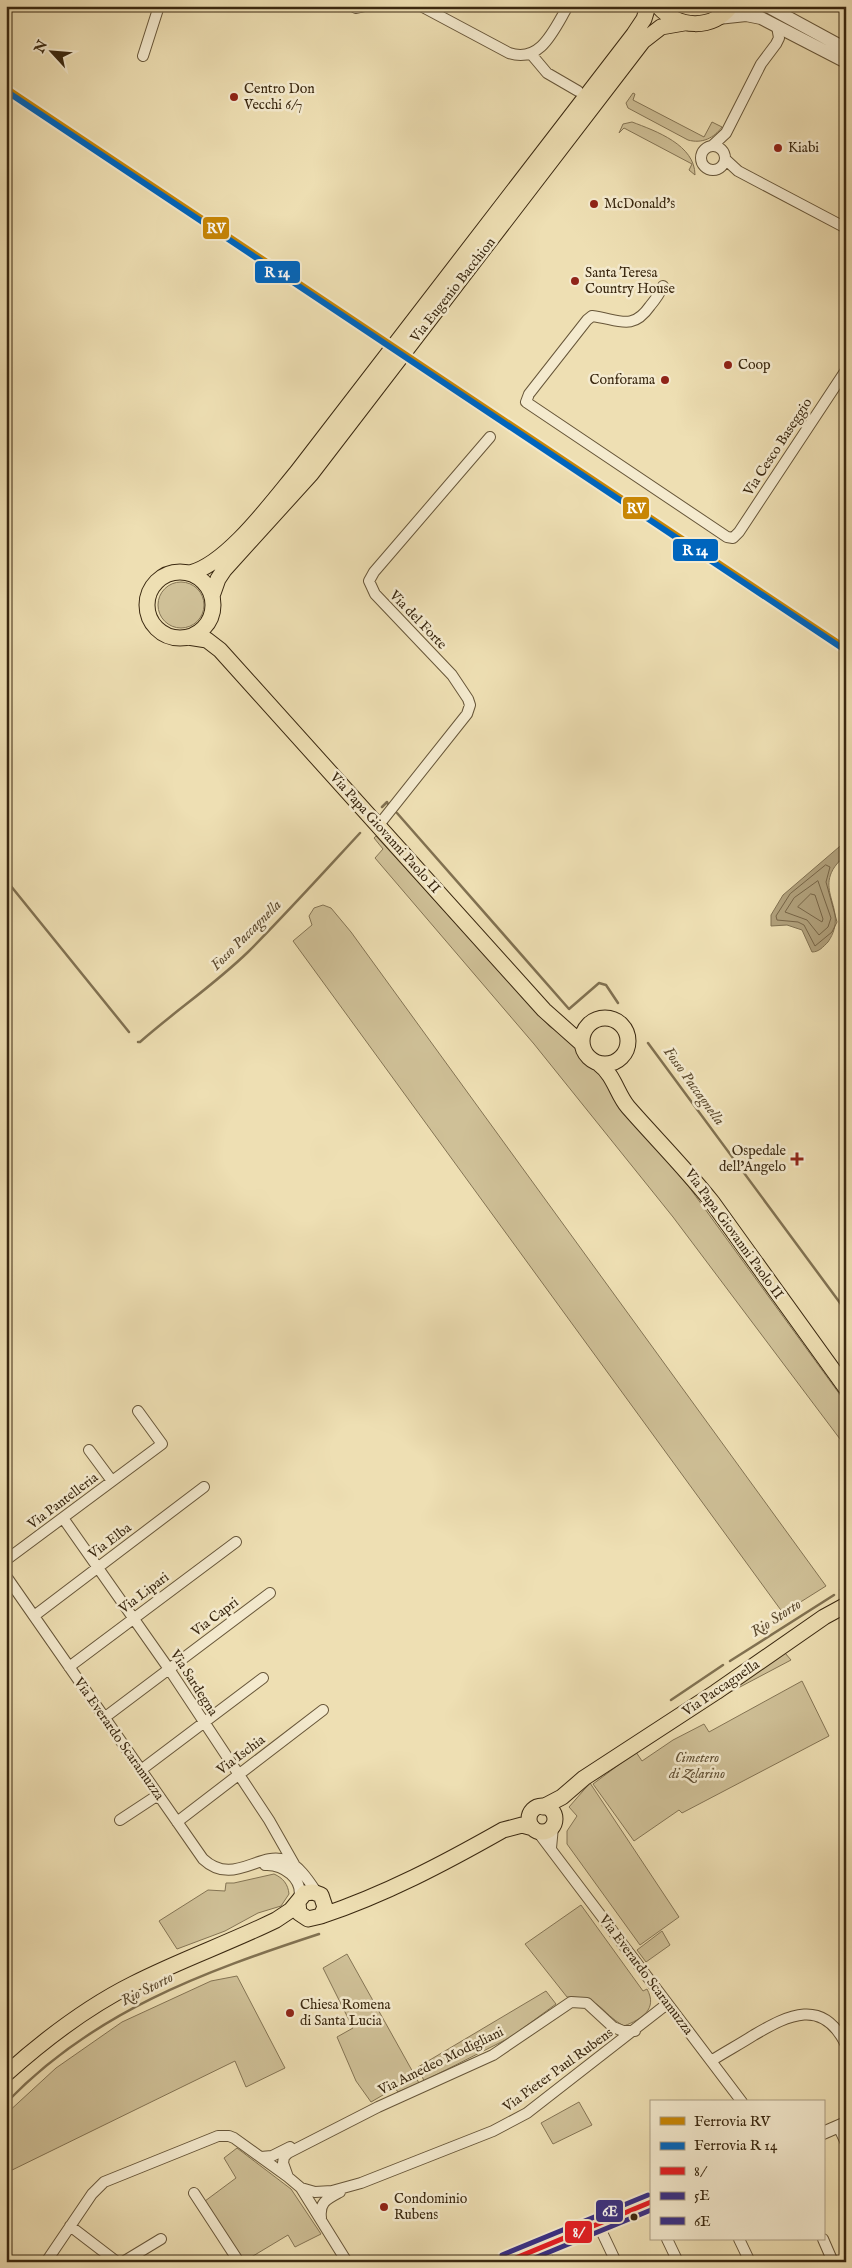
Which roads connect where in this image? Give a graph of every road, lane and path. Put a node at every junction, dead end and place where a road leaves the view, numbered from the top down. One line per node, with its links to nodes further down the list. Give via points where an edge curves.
1 (159, 6): 16 (street)
2 (352, 6): 3 (street)
3 (365, 6)
4 (421, 6): 15 (street, via 509,53)
5 (568, 6): 13 (street)
6 (648, 6): 25 (main road, Via Eugenio Bacchion, via 634,34)
7 (658, 6): 11 (main road, via 669,17)
8 (731, 6): 10 (main road)
9 (767, 6): 14 (street)
10 (718, 18): 11 (main road, Via Eugenio Bacchion, via 702,24); 12 (street, via 746,15)
11 (684, 23): 25 (main road, Via Eugenio Bacchion, via 661,27 643,41)
12 (777, 26): 17 (street); 20 (street, via 776,44 761,64 726,133)
13 (542, 46): 15 (street); 18 (street)
14 (846, 49)
15 (531, 54): 18 (street)
16 (143, 56)
17 (846, 62)
18 (543, 69): 19 (street)
19 (578, 91)
20 (712, 146): 21 (street, via 723,151); 22 (street, via 705,149 700,160 707,170)
21 (725, 159): 22 (street); 23 (street)
22 (719, 169): 23 (street)
23 (738, 172): 24 (street)
24 (846, 228)
25 (479, 246): 29 (main road, Via Eugenio Bacchion)
26 (663, 286): 27 (street, Via Cesco Baseggio, via 645,314 636,321 618,322 592,316 587,320 525,399 722,535 733,538)
27 (846, 370)
28 (490, 438): 35 (street, Via del Forte, via 374,572 370,581 375,594 452,675 470,704 467,714)
29 (322, 450): 30 (main road, Via Eugenio Bacchion, via 225,552 205,568); 31 (main road, Via Eugenio Bacchion, via 272,519 227,566)
30 (190, 573): 31 (main road, via 204,581); 33 (main road, via 171,573 159,580 151,590 147,606 151,621 160,631)
31 (212, 596): 32 (main road)
32 (211, 616): 33 (main road, via 203,629); 34 (main road, Via Papa Giovanni Paolo II)
33 (188, 637): 34 (main road, Via Papa Giovanni Paolo II, via 207,640)
34 (220, 650): 35 (main road, Via Papa Giovanni Paolo II)
35 (378, 826): 36 (main road, Via Papa Giovanni Paolo II)
36 (550, 1017): 37 (main road, Via Papa Giovanni Paolo II, via 574,1026); 38 (main road, Via Papa Giovanni Paolo II)
37 (589, 1023): 38 (main road, via 582,1033); 39 (main road, via 605,1017 622,1026 628,1041)
38 (581, 1043): 40 (main road, via 586,1055)
39 (621, 1058): 40 (main road, via 609,1064); 41 (main road, via 615,1074)
40 (599, 1064): 41 (main road, Via Papa Giovanni Paolo II)
41 (616, 1086): 42 (main road, Via Papa Giovanni Paolo II, via 628,1107 666,1146 706,1195)
42 (846, 1388)
43 (138, 1411): 45 (street, Via Pantelleria, via 162,1444)
44 (89, 1450): 45 (street, Via Pantelleria)
45 (112, 1481): 47 (street, Via Pantelleria)
46 (204, 1488): 50 (street, Via Elba)
47 (63, 1518): 49 (street, Via Pantelleria); 50 (street, Via Sardegna)
48 (236, 1542): 55 (street, Via Lipari)
49 (6, 1560)
50 (98, 1567): 54 (street, Via Elba); 55 (street, Via Sardegna)
51 (6, 1576): 54 (street, Via Everardo Scaramuzza)
52 (270, 1593): 57 (street, Via Capri)
53 (846, 1605): 63 (main road, Via Paccagnella)
54 (34, 1616): 56 (street, Via Everardo Scaramuzza)
55 (134, 1618): 56 (street, Via Lipari); 57 (street, Via Sardegna)
56 (69, 1666): 60 (street, Via Everardo Scaramuzza)
57 (169, 1669): 60 (street, Via Capri); 61 (street, Via Sardegna)
58 (263, 1678): 61 (street)
59 (323, 1710): 64 (street, Via Ischia)
60 (104, 1718): 62 (street, Via Everardo Scaramuzza)
61 (203, 1723): 62 (street); 64 (street, Via Sardegna)
62 (141, 1770): 65 (street, Via Everardo Scaramuzza)
63 (596, 1770): 66 (main road, Via Paccagnella, via 562,1798); 69 (main road, Via Paccagnella)
64 (237, 1775): 68 (street, Via Ischia); 74 (street, Via Sardegna, via 269,1820)
65 (158, 1795): 67 (street); 68 (street, Via Everardo Scaramuzza)
66 (538, 1809): 69 (main road, via 552,1811); 70 (main road, via 518,1818); 71 (main road, via 529,1820)
67 (120, 1820)
68 (177, 1822): 73 (street, Via Everardo Scaramuzza, via 203,1860 214,1867 227,1870)
69 (554, 1824): 71 (main road, via 544,1832); 72 (street)
70 (503, 1830): 71 (main road, via 522,1825); 76 (main road, via 422,1875)
71 (535, 1830): 72 (street, Via Everardo Scaramuzza)
72 (552, 1848): 81 (street, Via Everardo Scaramuzza)
73 (252, 1866): 74 (street, Via Everardo Scaramuzza, via 276,1859); 77 (street, Via Everardo Scaramuzza, via 274,1865 288,1872 298,1885)
74 (296, 1867): 75 (street)
75 (319, 1894): 76 (main road, via 340,1899); 77 (main road, via 307,1892); 78 (main road, via 325,1906)
76 (375, 1896): 78 (main road)
77 (298, 1901): 79 (main road, via 298,1911); 80 (main road, via 284,1915)
78 (321, 1916): 79 (main road)
79 (304, 1918): 80 (main road, via 245,1941)
80 (211, 1950): 87 (main road, via 134,1984 98,2004 52,2035)
81 (667, 2004): 83 (street, Via Pieter Paul Rubens); 86 (street, Via Everardo Scaramuzza)
82 (613, 2027): 83 (street); 85 (street, via 615,2041); 90 (street, Via Amedeo Modigliani, via 587,2003 571,2002 493,2055)
83 (635, 2031): 85 (street, Via Pieter Paul Rubens)
84 (846, 2045): 86 (street, via 837,2031 821,2019 811,2015 790,2016)
85 (599, 2056): 95 (street, Via Pieter Paul Rubens, via 515,2120)
86 (711, 2061): 88 (street, Via Everardo Scaramuzza)
87 (6, 2074)
88 (740, 2100)
89 (842, 2125): 91 (street); 92 (street)
90 (325, 2132): 93 (street, Via Amedeo Modigliani, via 272,2156); 94 (street, Via Amedeo Modigliani, via 284,2157)
91 (824, 2133)
92 (846, 2143)
93 (261, 2156): 94 (street); 101 (street, via 230,2136 212,2138 112,2178 92,2194)
94 (288, 2177): 96 (street)
95 (346, 2188): 96 (street, Via Pieter Paul Rubens); 99 (street, Via Pieter Paul Rubens, via 323,2203)
96 (305, 2189): 99 (street)
97 (194, 2193): 110 (street)
98 (650, 2203): 100 (street)
99 (321, 2218): 111 (street)
100 (598, 2224): 106 (street); 114 (street)
101 (70, 2226): 107 (street); 108 (street)
102 (161, 2239): 109 (street)
103 (667, 2240): 115 (street)
104 (739, 2240): 116 (street)
105 (823, 2240): 117 (street)
106 (543, 2246): 112 (street); 113 (street)
107 (46, 2262)
108 (117, 2262)
109 (123, 2262)
110 (239, 2262)
111 (347, 2262)
112 (505, 2262)
113 (549, 2262)
114 (616, 2262)
115 (678, 2262)
116 (750, 2262)
117 (833, 2262)

